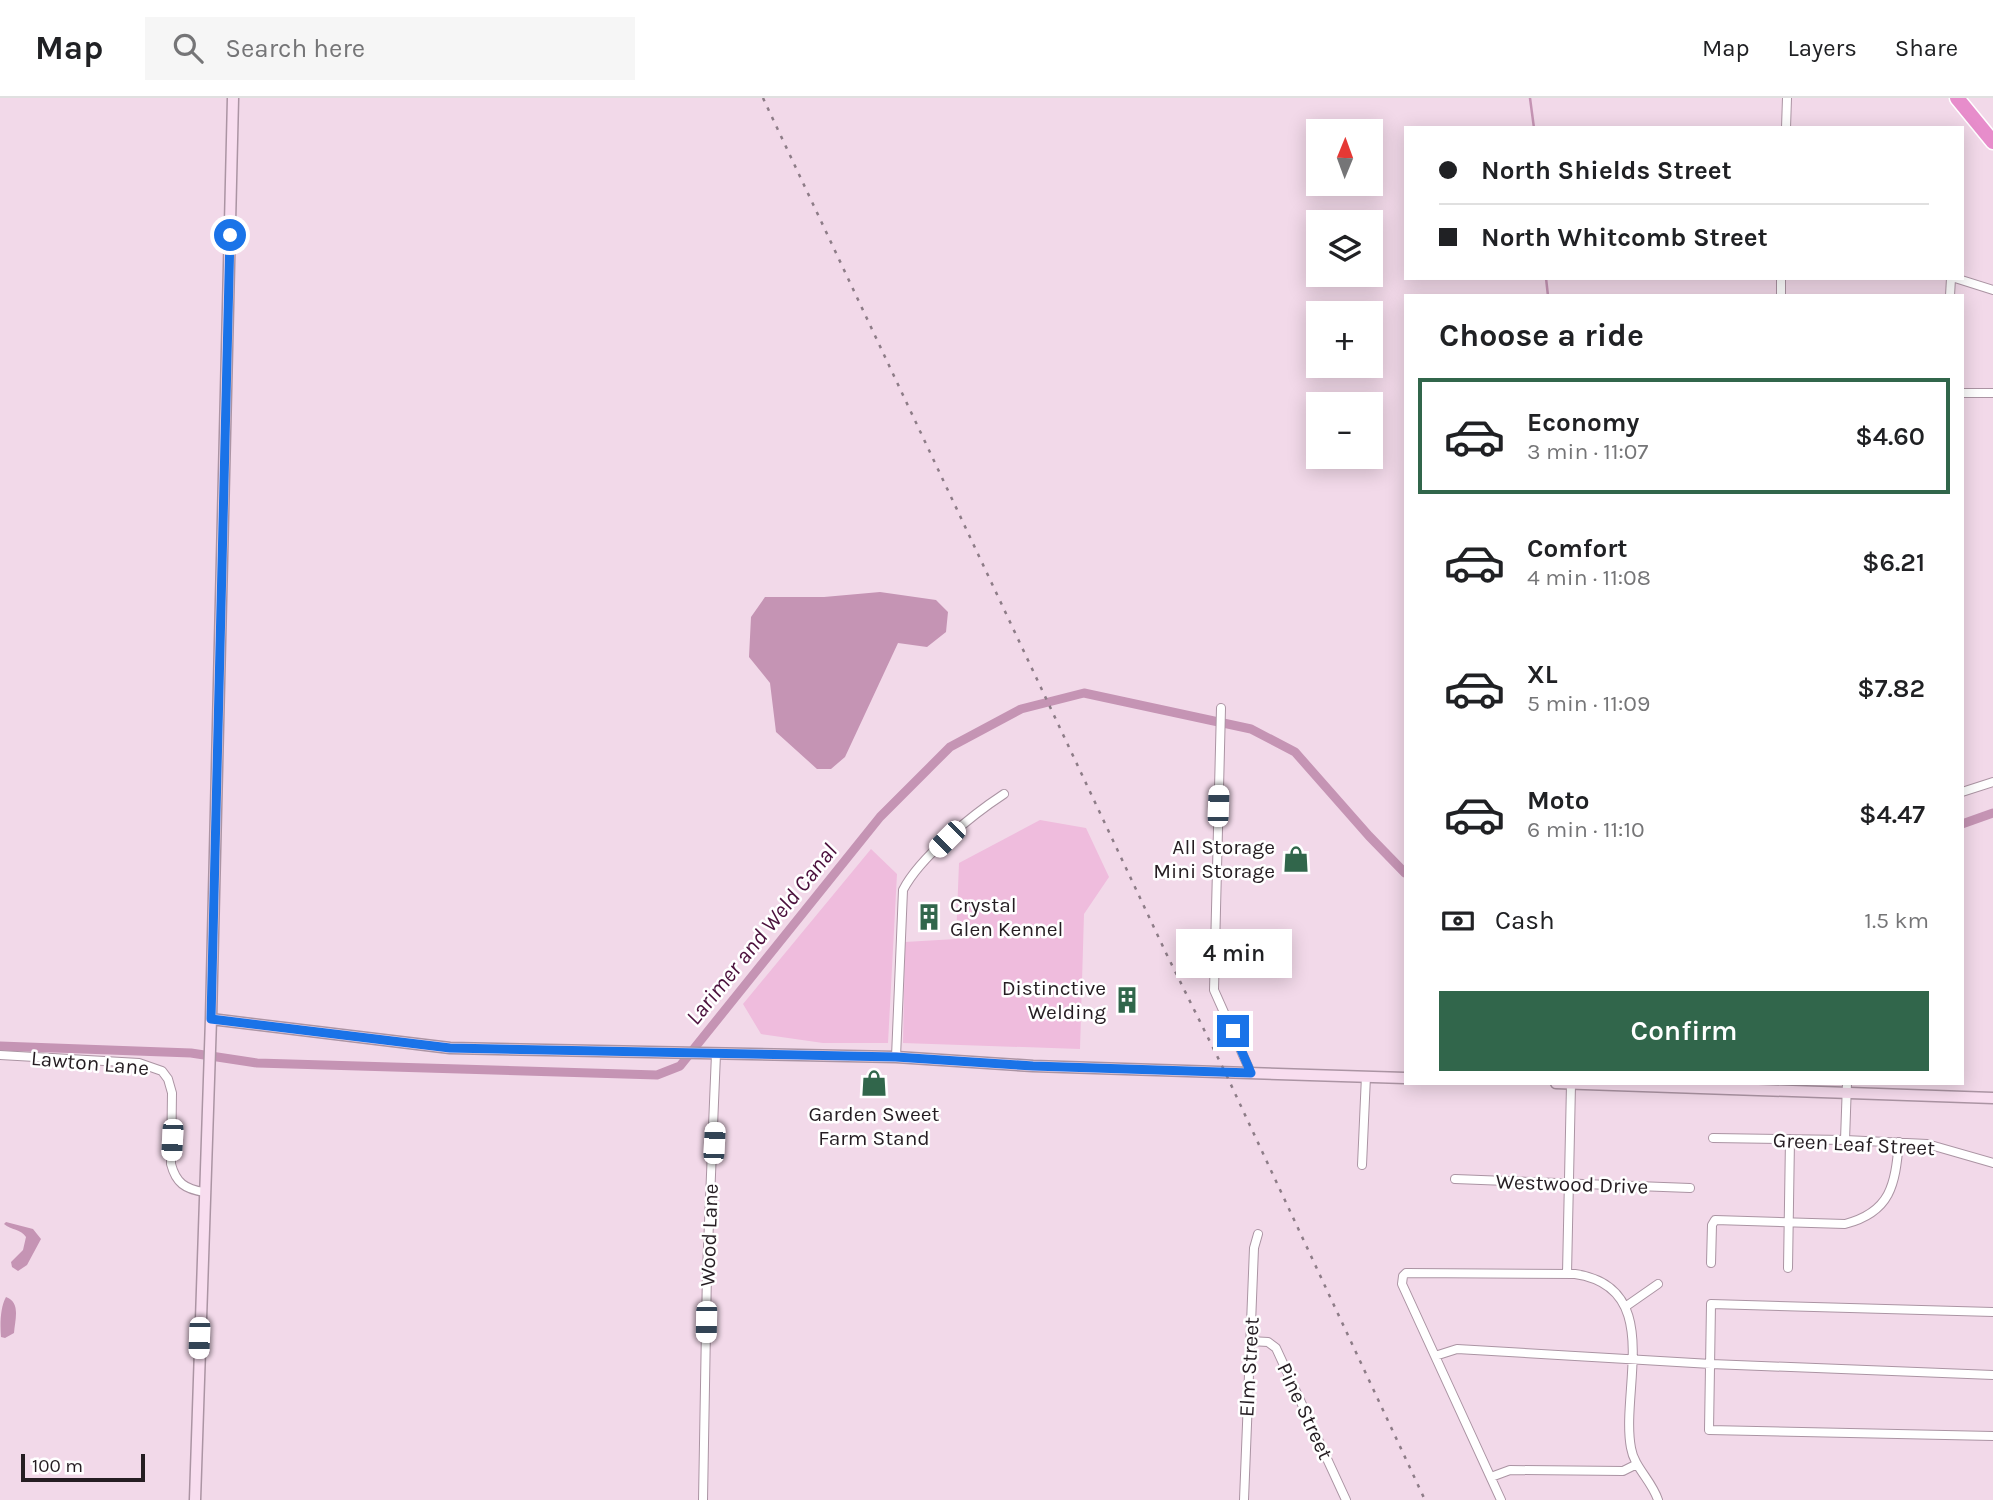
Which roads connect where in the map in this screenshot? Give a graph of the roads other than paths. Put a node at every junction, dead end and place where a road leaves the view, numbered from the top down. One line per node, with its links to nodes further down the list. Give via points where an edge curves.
1 (233, 98): 14 (main road)
2 (1787, 98): 4 (street)
3 (1957, 98): 5 (highway)
4 (1786, 126)
5 (1993, 142)
6 (1960, 280): 7 (street)
7 (1993, 290)
8 (1964, 393): 9 (street)
9 (1993, 393)
10 (1221, 708): 18 (street, via 1214,990)
11 (1993, 782): 12 (street)
12 (1964, 791)
13 (1004, 794): 17 (street, via 957,830 903,890)
14 (211, 1019): 15 (main road, via 450,1048); 35 (main road)
15 (716, 1054): 17 (main road); 53 (street, Wood Lane)
16 (0, 1055): 35 (street, Lawton Lane, via 139,1063 162,1071 172,1093 173,1173 186,1188)
17 (896, 1057): 18 (main road)
18 (1251, 1073): 19 (main road)
19 (1366, 1076): 20 (main road); 31 (street)
20 (1404, 1077)
21 (1571, 1085): 33 (street)
22 (1635, 1085): 23 (main road)
23 (1763, 1087): 24 (main road)
24 (1847, 1088): 25 (main road); 28 (street)
25 (1993, 1098)
26 (1713, 1138): 27 (street, Green Leaf Street)
27 (1790, 1139): 28 (street, Green Leaf Street); 36 (street)
28 (1845, 1140): 29 (street, Green Leaf Street)
29 (1899, 1142): 30 (street, Green Leaf Street, via 1927,1144); 36 (street, via 1894,1184 1881,1206 1864,1219)
30 (1993, 1163)
31 (1362, 1165)
32 (1455, 1180): 33 (street, Westwood Drive)
33 (1570, 1184): 34 (street, Westwood Drive); 40 (street)
34 (1689, 1188)
35 (204, 1192): 52 (main road)
36 (1789, 1222): 38 (street, via 1715,1220); 39 (street)
37 (1258, 1234): 44 (street, Elm Street)
38 (1711, 1263)
39 (1788, 1268)
40 (1567, 1274): 42 (street, via 1601,1282); 45 (street, via 1406,1273 1402,1284)
41 (1658, 1284): 42 (street)
42 (1625, 1307): 46 (street, via 1633,1331)
43 (1993, 1312): 47 (street, via 1711,1304)
44 (1250, 1341): 54 (street, Elm Street); 55 (street, Pine Street, via 1268,1342 1276,1348)
45 (1435, 1356): 46 (street, via 1457,1349); 51 (street)
46 (1632, 1359): 47 (street); 50 (street, via 1630,1439)
47 (1711, 1364): 48 (street); 49 (street, via 1709,1430)
48 (1993, 1375)
49 (1993, 1436)
50 (1637, 1464): 51 (street, via 1617,1472 1510,1470); 57 (street)
51 (1491, 1477): 56 (street)
52 (195, 1500)
53 (703, 1500)
54 (1244, 1500)
55 (1346, 1500)
56 (1501, 1500)
57 (1658, 1500)

